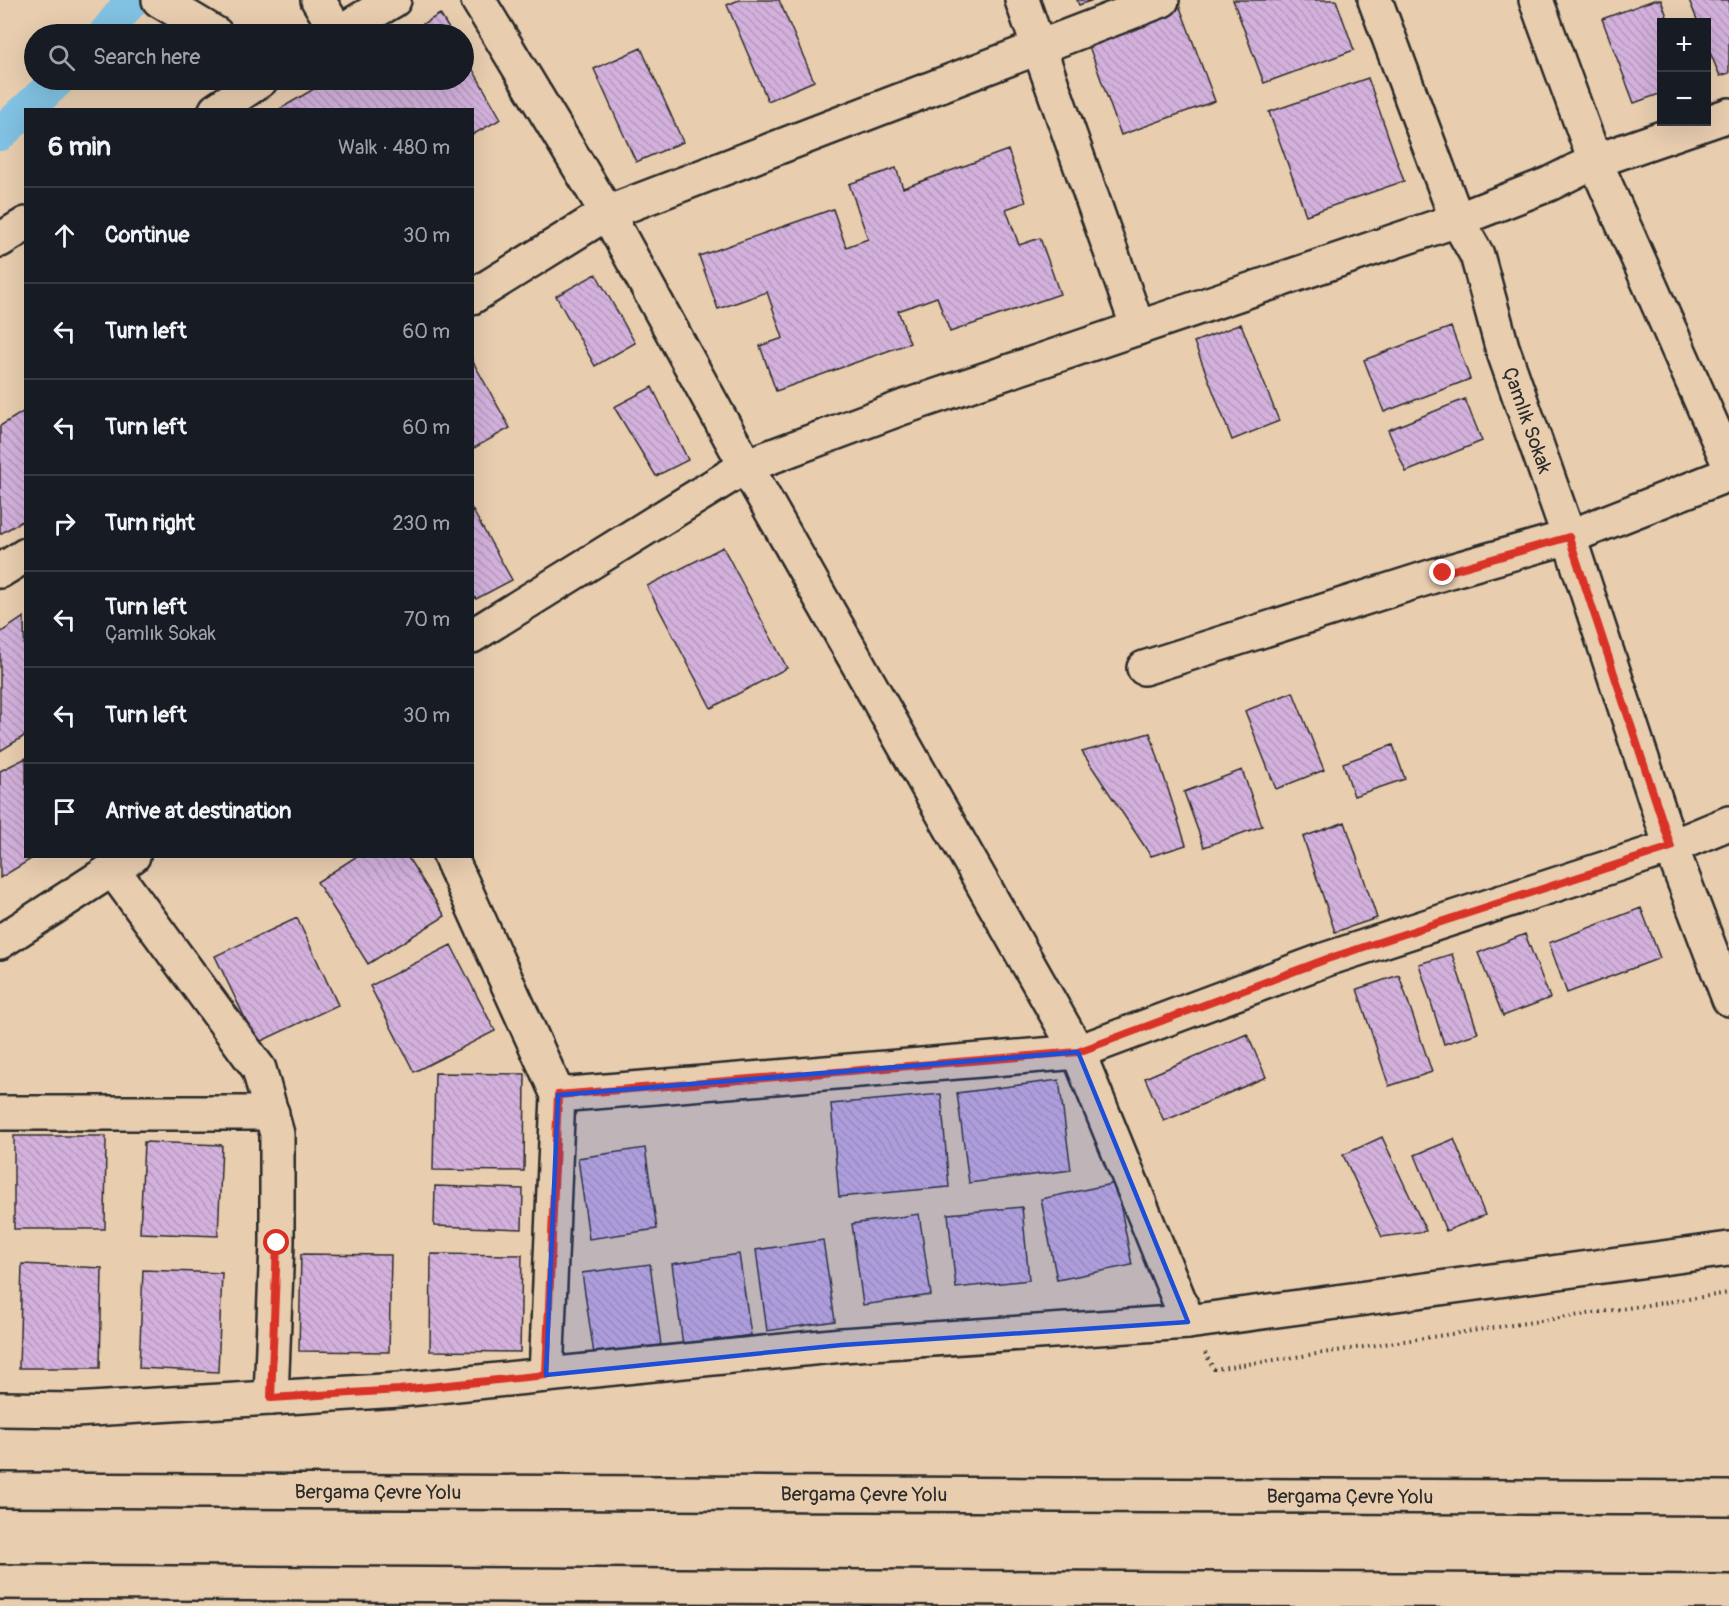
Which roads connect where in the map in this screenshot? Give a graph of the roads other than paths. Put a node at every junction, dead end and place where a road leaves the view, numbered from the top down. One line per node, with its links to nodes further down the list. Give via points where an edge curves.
1 (159, 0): 9 (main road)
2 (318, 0): 10 (main road)
3 (394, 0): 11 (main road)
4 (478, 0): 17 (main road)
5 (1022, 0): 12 (main road)
6 (1162, 0): 12 (main road)
7 (1375, 0): 18 (main road, Çamlık Sokak)
8 (1536, 0): 16 (main road)
9 (199, 24)
10 (331, 24)
11 (354, 24)
12 (1038, 47): 17 (main road); 20 (main road)
13 (246, 90): 14 (main road)
14 (219, 108)
15 (1729, 115): 16 (main road)
16 (1595, 161): 18 (main road); 21 (main road)
17 (606, 213): 19 (main road); 22 (main road)
18 (1457, 220): 20 (main road); 24 (main road, Çamlık Sokak, via 1477,255 1502,347)
19 (474, 296)
20 (1138, 328): 22 (main road, via 904,407)
21 (1729, 465)
22 (746, 466): 27 (main road); 35 (main road)
23 (1729, 474): 24 (main road)
24 (1569, 537): 28 (main road); 30 (main road, Çamlık Sokak)
25 (24, 556): 26 (main road)
26 (0, 570)
27 (474, 635)
28 (1144, 668)
29 (1729, 823): 30 (main road)
30 (1671, 847): 34 (main road, Çamlık Sokak); 35 (main road, via 1327,959)
31 (451, 858): 36 (main road)
32 (123, 863): 33 (main road); 38 (main road, via 259,1069)
33 (0, 942)
34 (1729, 999)
35 (1078, 1052): 36 (main road); 40 (main road)
36 (558, 1095): 41 (main road)
37 (0, 1113): 38 (main road)
38 (272, 1113): 42 (main road, via 277,1134 277,1243)
39 (1729, 1249): 40 (main road)
40 (1188, 1322): 41 (main road, via 842,1345)
41 (546, 1375): 42 (main road)
42 (271, 1398): 43 (main road, via 75,1410)
43 (0, 1409)
44 (0, 1490): 45 (main road, Bergama Çevre Yolu)
45 (1729, 1498)
46 (0, 1582): 47 (main road)
47 (1729, 1592)

